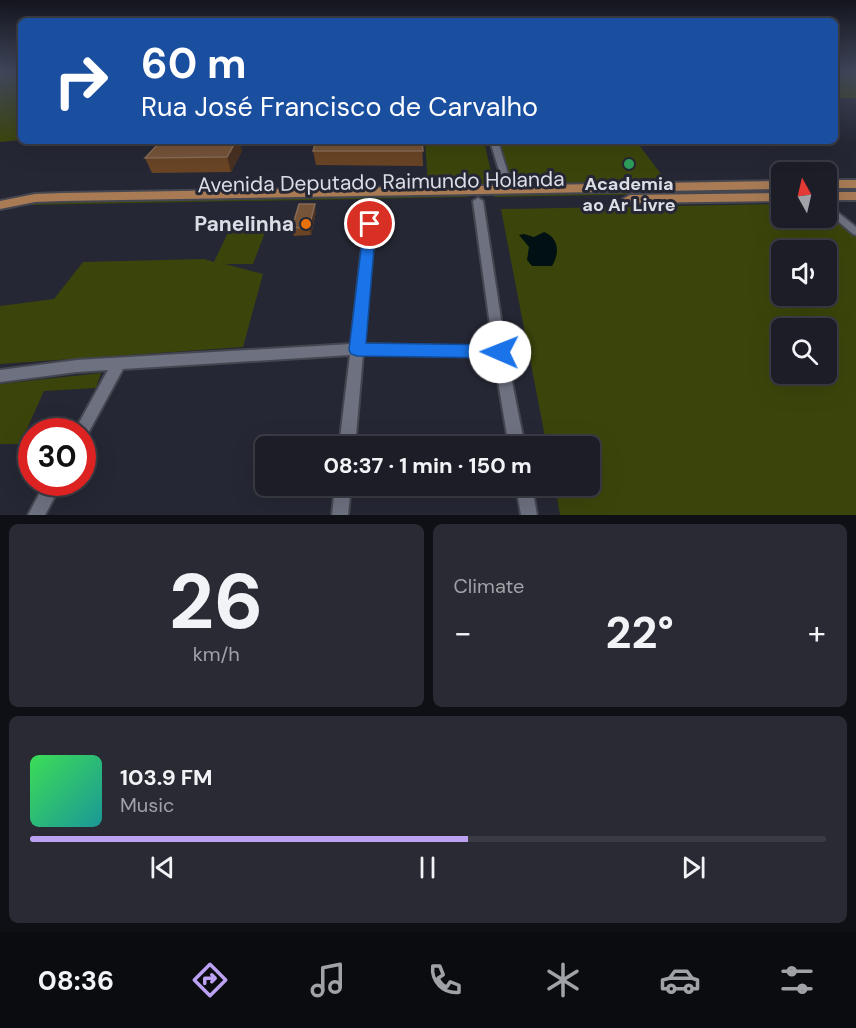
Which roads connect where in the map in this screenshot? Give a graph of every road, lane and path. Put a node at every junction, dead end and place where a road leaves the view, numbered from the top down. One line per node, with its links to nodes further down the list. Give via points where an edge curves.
1 (495, 144): 5 (street)
2 (837, 184): 3 (main road)
3 (856, 184)
4 (771, 187): 6 (main road, Avenida Deputado Raimundo Holanda)
5 (509, 190): 6 (main road, Avenida Deputado Raimundo Holanda); 12 (main road, Avenida Deputado Raimundo Holanda)
6 (744, 192): 7 (main road, Avenida Deputado Raimundo Holanda); 10 (main road, Avenida Deputado Raimundo Holanda)
7 (771, 196)
8 (837, 196): 9 (main road)
9 (856, 196)
10 (478, 201): 11 (main road, Avenida Deputado Raimundo Holanda); 16 (street)
11 (372, 203): 12 (main road, Avenida Deputado Raimundo Holanda); 15 (street)
12 (12, 204)
13 (837, 216): 14 (street)
14 (856, 232)
15 (357, 350): 16 (street); 17 (street); 20 (street)
16 (500, 352): 21 (street)
17 (118, 365): 18 (street); 19 (street)
18 (0, 376)
19 (89, 418)
20 (348, 436)
21 (515, 436)
22 (47, 496): 25 (street)
23 (342, 496): 26 (street)
24 (526, 496): 27 (street)
25 (36, 515)
26 (340, 515)
27 (529, 515)

